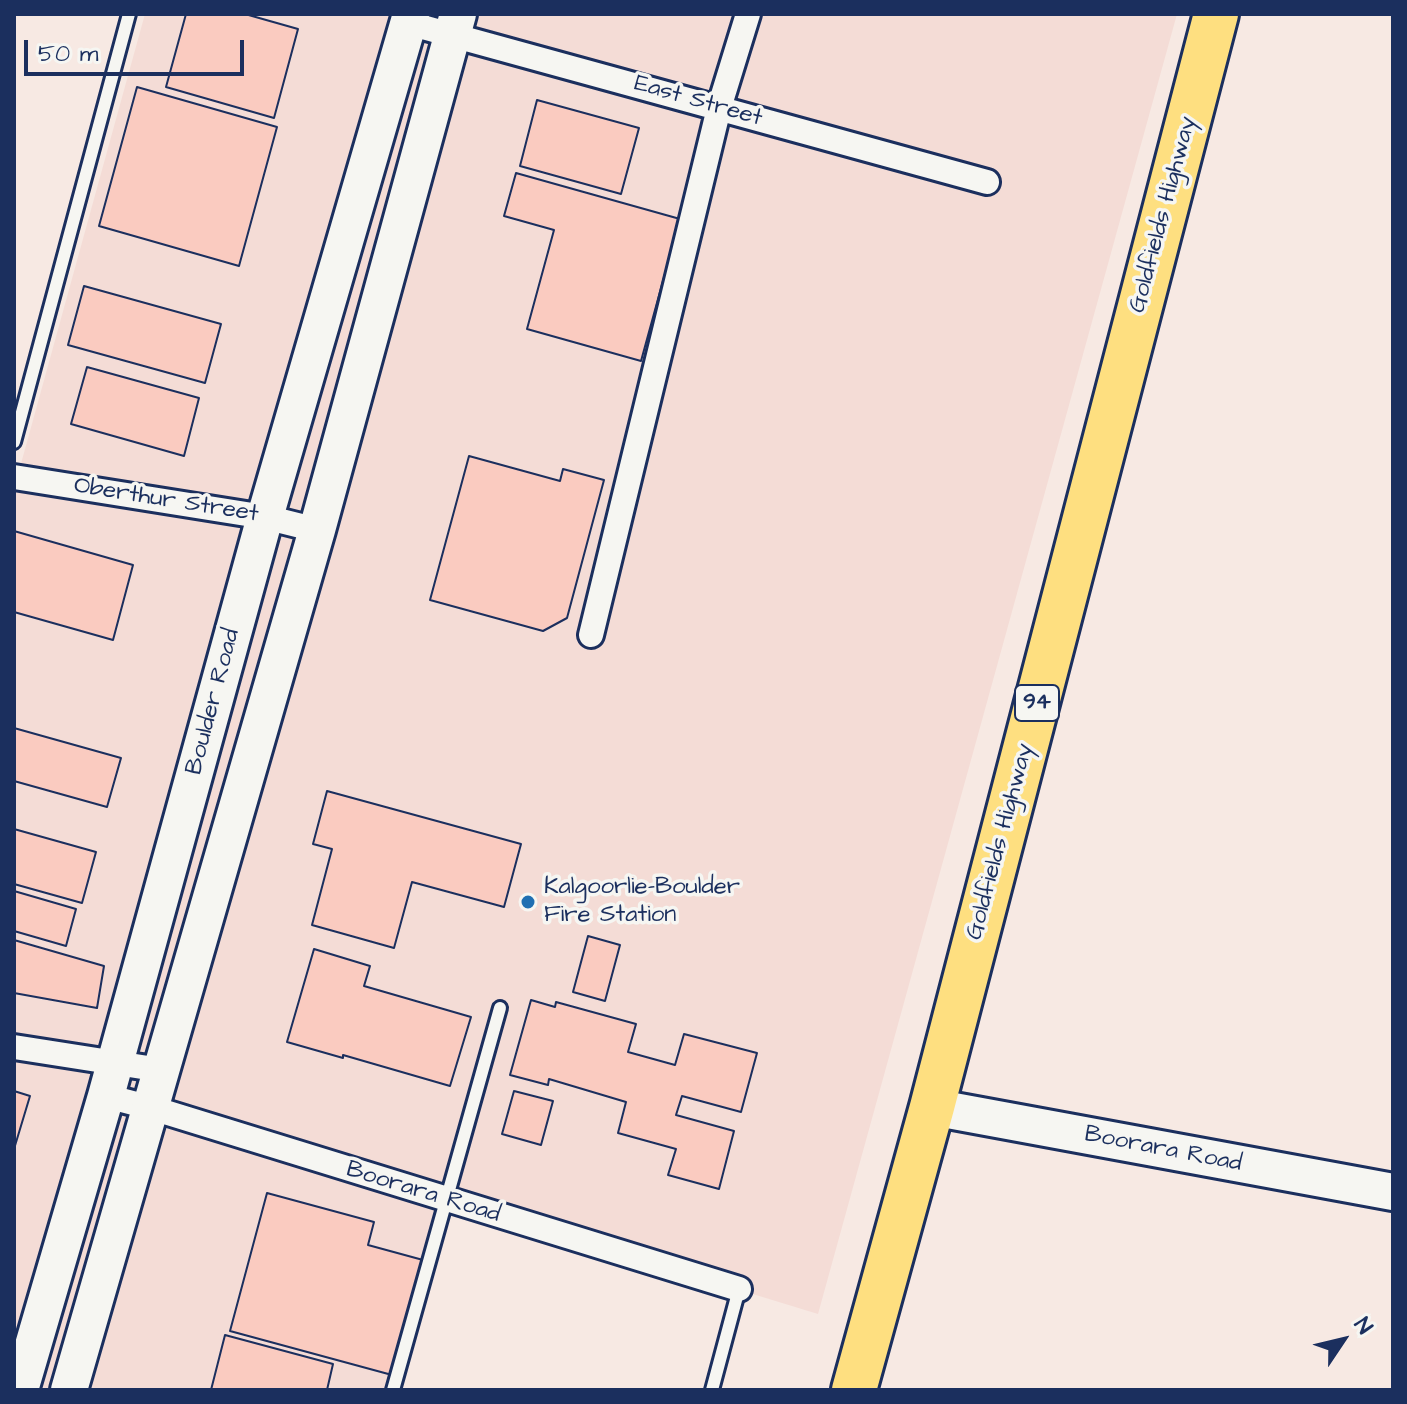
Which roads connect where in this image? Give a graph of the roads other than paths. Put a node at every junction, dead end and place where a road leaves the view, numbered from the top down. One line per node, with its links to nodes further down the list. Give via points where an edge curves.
1 (129, 14): 8 (lane)
2 (748, 14): 6 (street)
3 (1216, 14): 17 (highway, Goldfields Highway / 94)
4 (410, 18): 5 (street, East Street); 10 (main road, Boulder Road)
5 (456, 24): 6 (street, East Street); 11 (main road, Boulder Road)
6 (719, 108): 7 (street, East Street); 12 (street)
7 (987, 182)
8 (14, 442)
9 (14, 477): 10 (street, Oberthur Street)
10 (265, 517): 11 (street, Oberthur Street); 16 (main road, Boulder Road)
11 (317, 530): 15 (main road, Boulder Road)
12 (591, 635)
13 (500, 1008): 20 (lane)
14 (14, 1047): 16 (street)
15 (161, 1070): 16 (street); 18 (main road, Boulder Road)
16 (111, 1079): 18 (street, Boorara Road); 22 (main road, Boulder Road)
17 (932, 1107): 19 (main road, Boorara Road); 26 (highway, Goldfields Highway / 94)
18 (152, 1108): 20 (street, Boorara Road); 23 (main road, Boulder Road)
19 (1393, 1192)
20 (445, 1200): 21 (street, Boorara Road); 24 (lane)
21 (739, 1289): 25 (lane)
22 (20, 1390)
23 (69, 1390)
24 (393, 1390)
25 (712, 1390)
26 (854, 1390)

